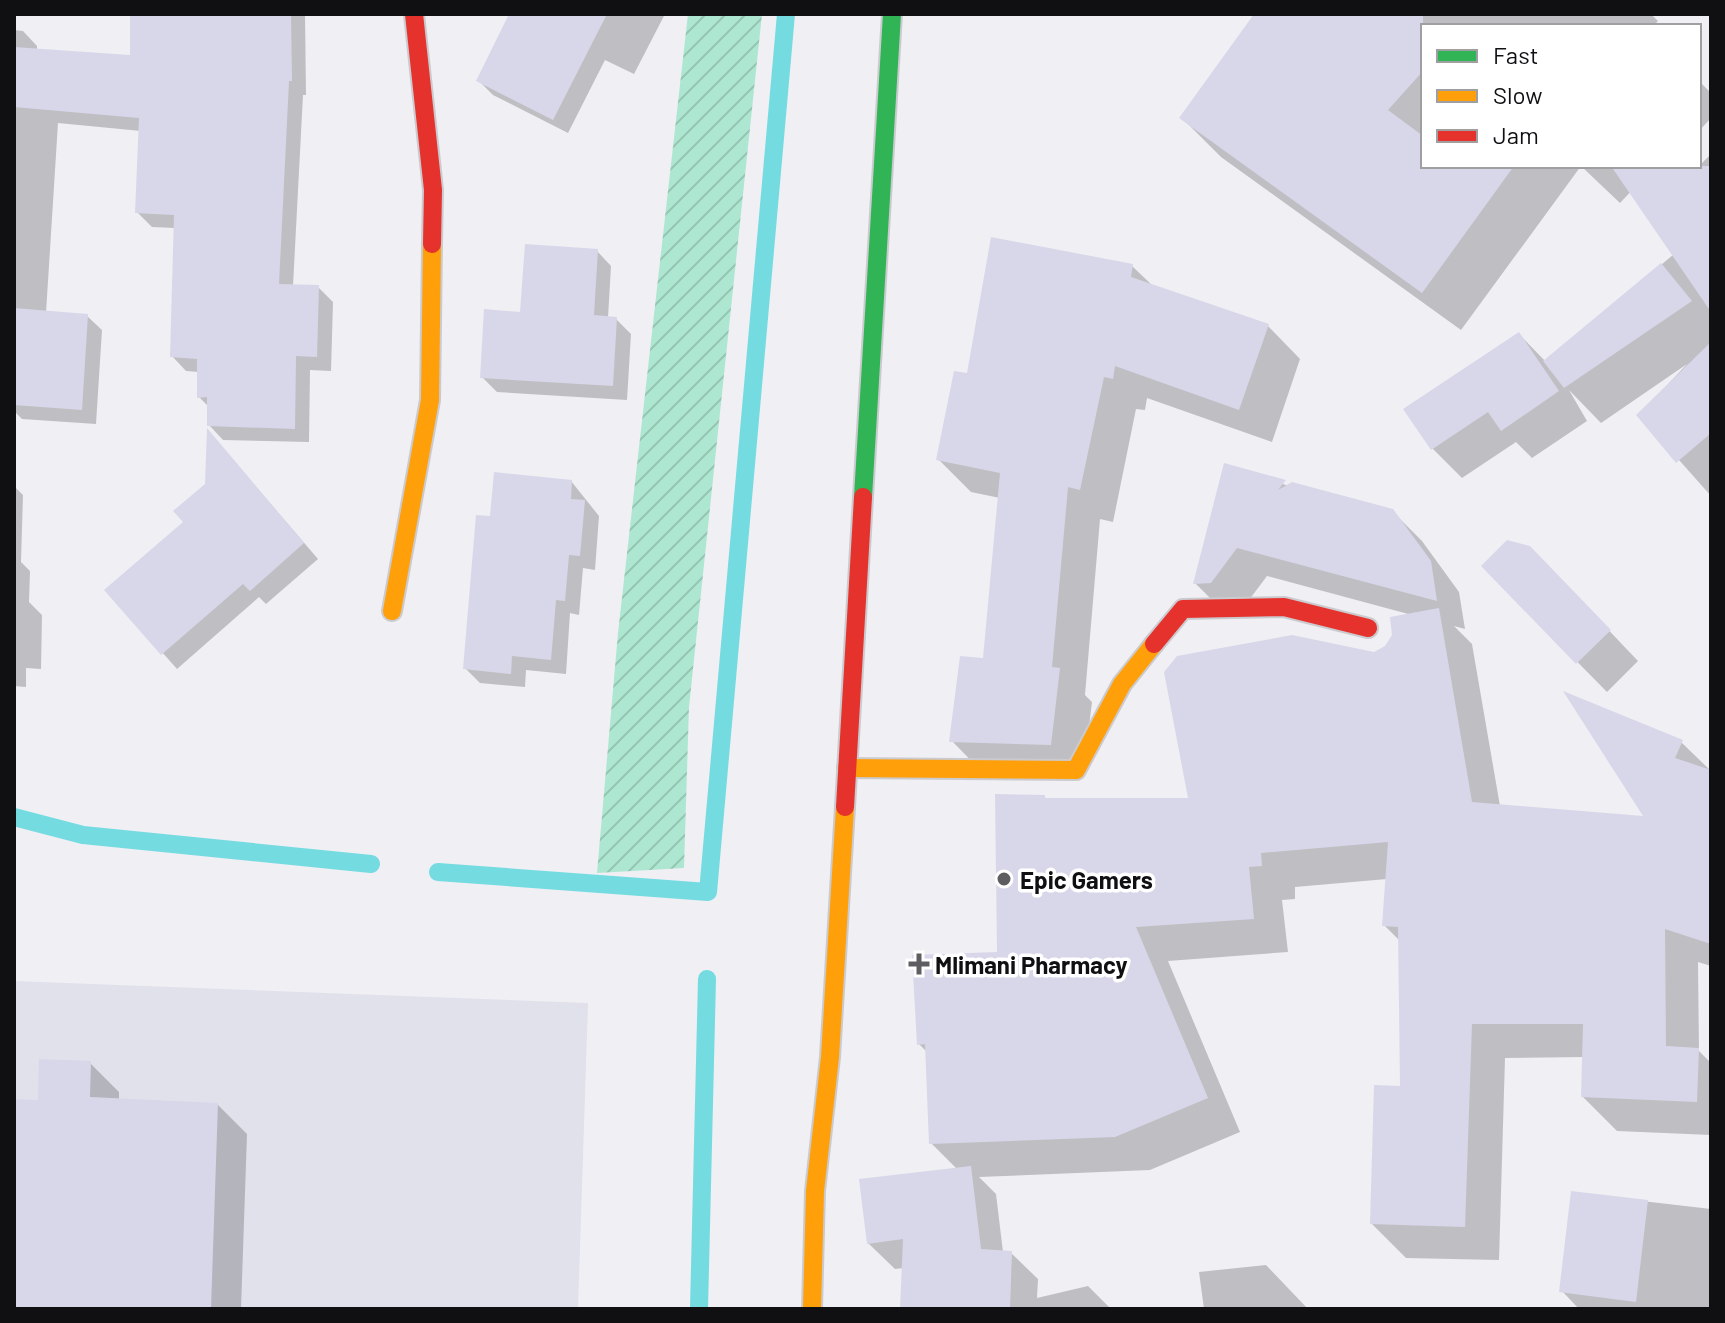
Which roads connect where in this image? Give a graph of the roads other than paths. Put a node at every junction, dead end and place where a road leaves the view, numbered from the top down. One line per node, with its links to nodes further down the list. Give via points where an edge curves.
1 (414, 14): 3 (street, via 433,190 430,400)
2 (892, 14): 5 (street)
3 (392, 611)
4 (1368, 628): 5 (street, via 1284,607 1183,609 1122,684 1076,770)
5 (847, 768): 6 (street, via 830,1057 815,1191)
6 (812, 1309)

